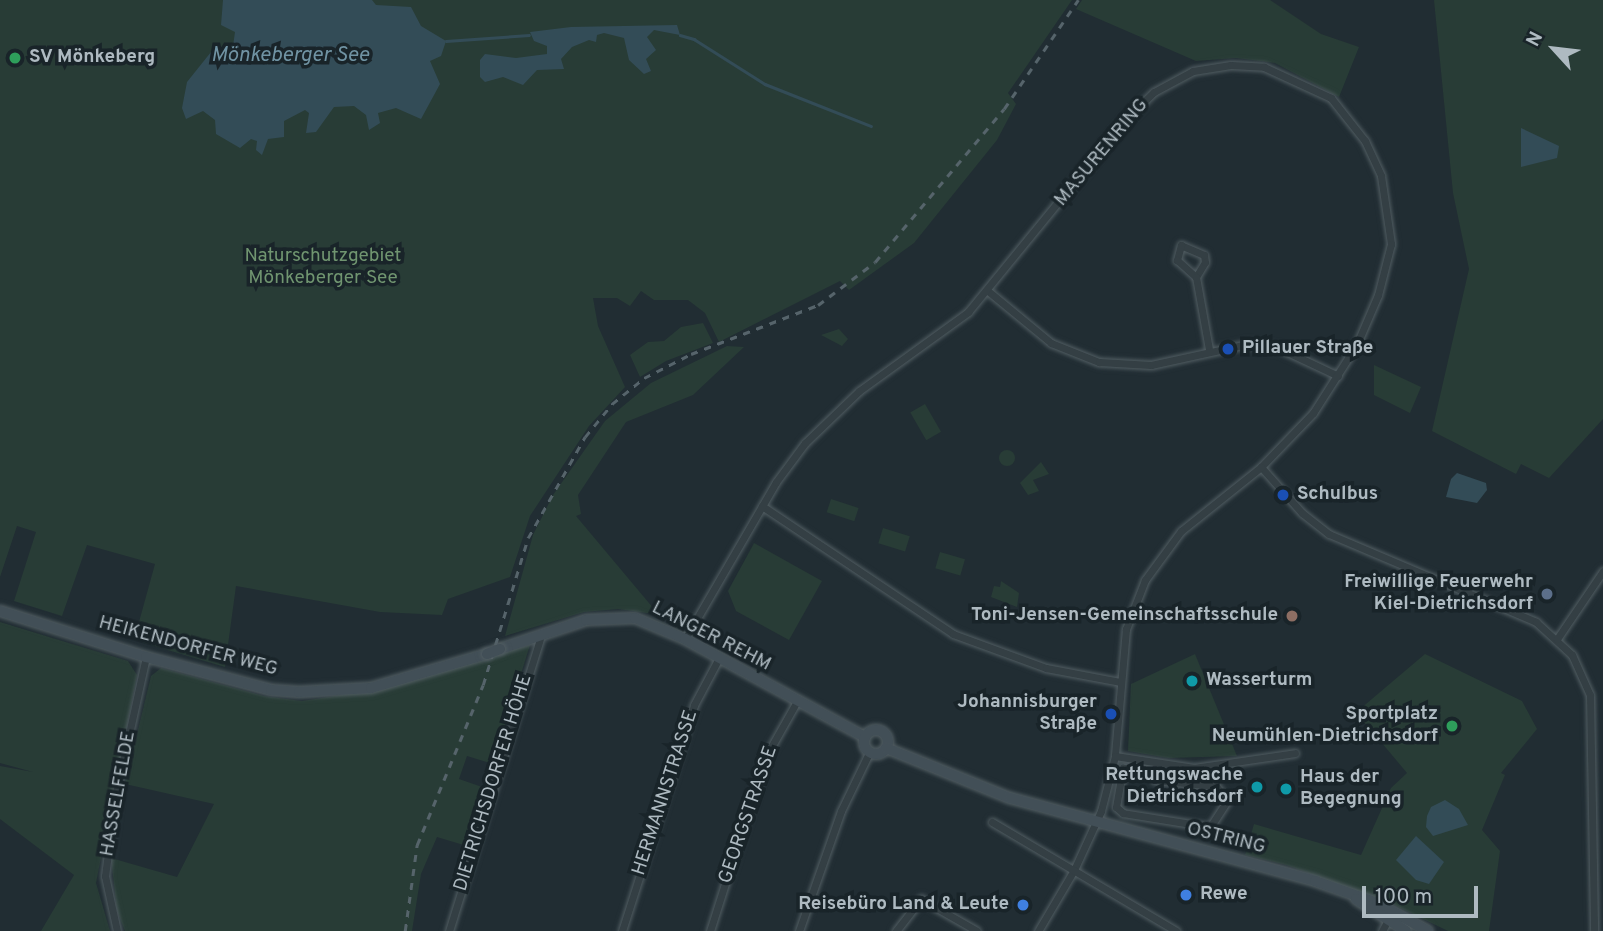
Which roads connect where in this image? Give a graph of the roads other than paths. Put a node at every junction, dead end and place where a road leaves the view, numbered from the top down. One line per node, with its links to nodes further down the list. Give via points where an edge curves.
1 (1196, 277): 1 (street, via 1177,260 1181,245 1204,255); 3 (street)
2 (988, 291): 3 (street, via 1051,343 1099,362 1151,365); 4 (street, MASURENRING, via 1127,118 1154,92 1193,71 1264,67 1331,98 1366,141 1381,176 1391,244 1386,271 1360,338); 6 (street, MASURENRING, via 954,323 831,415 805,443)
3 (1209, 349): 4 (street, via 1264,345)
4 (1338, 376): 5 (street, MASURENRING, via 1313,413)
5 (1261, 467): 11 (street, via 1302,513 1329,534 1536,622); 14 (street, MASURENRING, via 1195,517 1155,564 1126,629)
6 (762, 506): 10 (street, MASURENRING); 14 (street, via 953,634 1046,668)
7 (1603, 571): 11 (street)
8 (0, 611): 12 (street, HEIKENDORFER WEG)
9 (541, 635): 10 (street, LANGER REHM, via 586,620 622,616 654,623); 15 (street, LANGER REHM, bridge); 28 (street, DIETRICHSDORFER HÖHE)
10 (685, 639): 13 (street, LANGER REHM)
11 (1557, 639): 38 (street, via 1577,663 1590,695)
12 (146, 657): 15 (street, HEIKENDORFER WEG, via 271,690); 27 (street, HASSELFELDE, via 116,793 105,876)
13 (719, 658): 16 (street, LANGER REHM); 29 (street, HERMANNSTRASSE, via 694,705)
14 (1120, 682): 21 (street, MASURENRING)
15 (371, 688)
16 (796, 703): 17 (street, LANGER REHM); 30 (street, GEORGSTRASSE, via 765,758)
17 (865, 737): 18 (street, LANGER REHM, via 881,732); 19 (street)
18 (886, 748): 19 (street, via 881,754); 23 (street, via 1010,799)
19 (869, 753): 31 (street, via 841,811)
20 (1294, 753): 21 (street, via 1194,768)
21 (1115, 756): 23 (street, MASURENRING)
22 (992, 822): 25 (street)
23 (1097, 824): 25 (street, MASURENRING); 26 (street, OSTRING, via 1345,891)
24 (1210, 827): 24 (street, via 1123,813 1116,807 1123,768 1153,772 1154,780 1216,786 1227,801)
25 (1074, 870): 34 (street, MASURENRING); 35 (street)
26 (1388, 921): 36 (street, OSTRING); 37 (street, OSTRING)
27 (117, 931)
28 (449, 931)
29 (622, 931)
30 (710, 931)
31 (799, 931)
32 (896, 931): 33 (street, via 920,899)
33 (977, 931)
34 (1038, 931)
35 (1176, 931)
36 (1406, 931)
37 (1428, 931)
38 (1594, 931)

